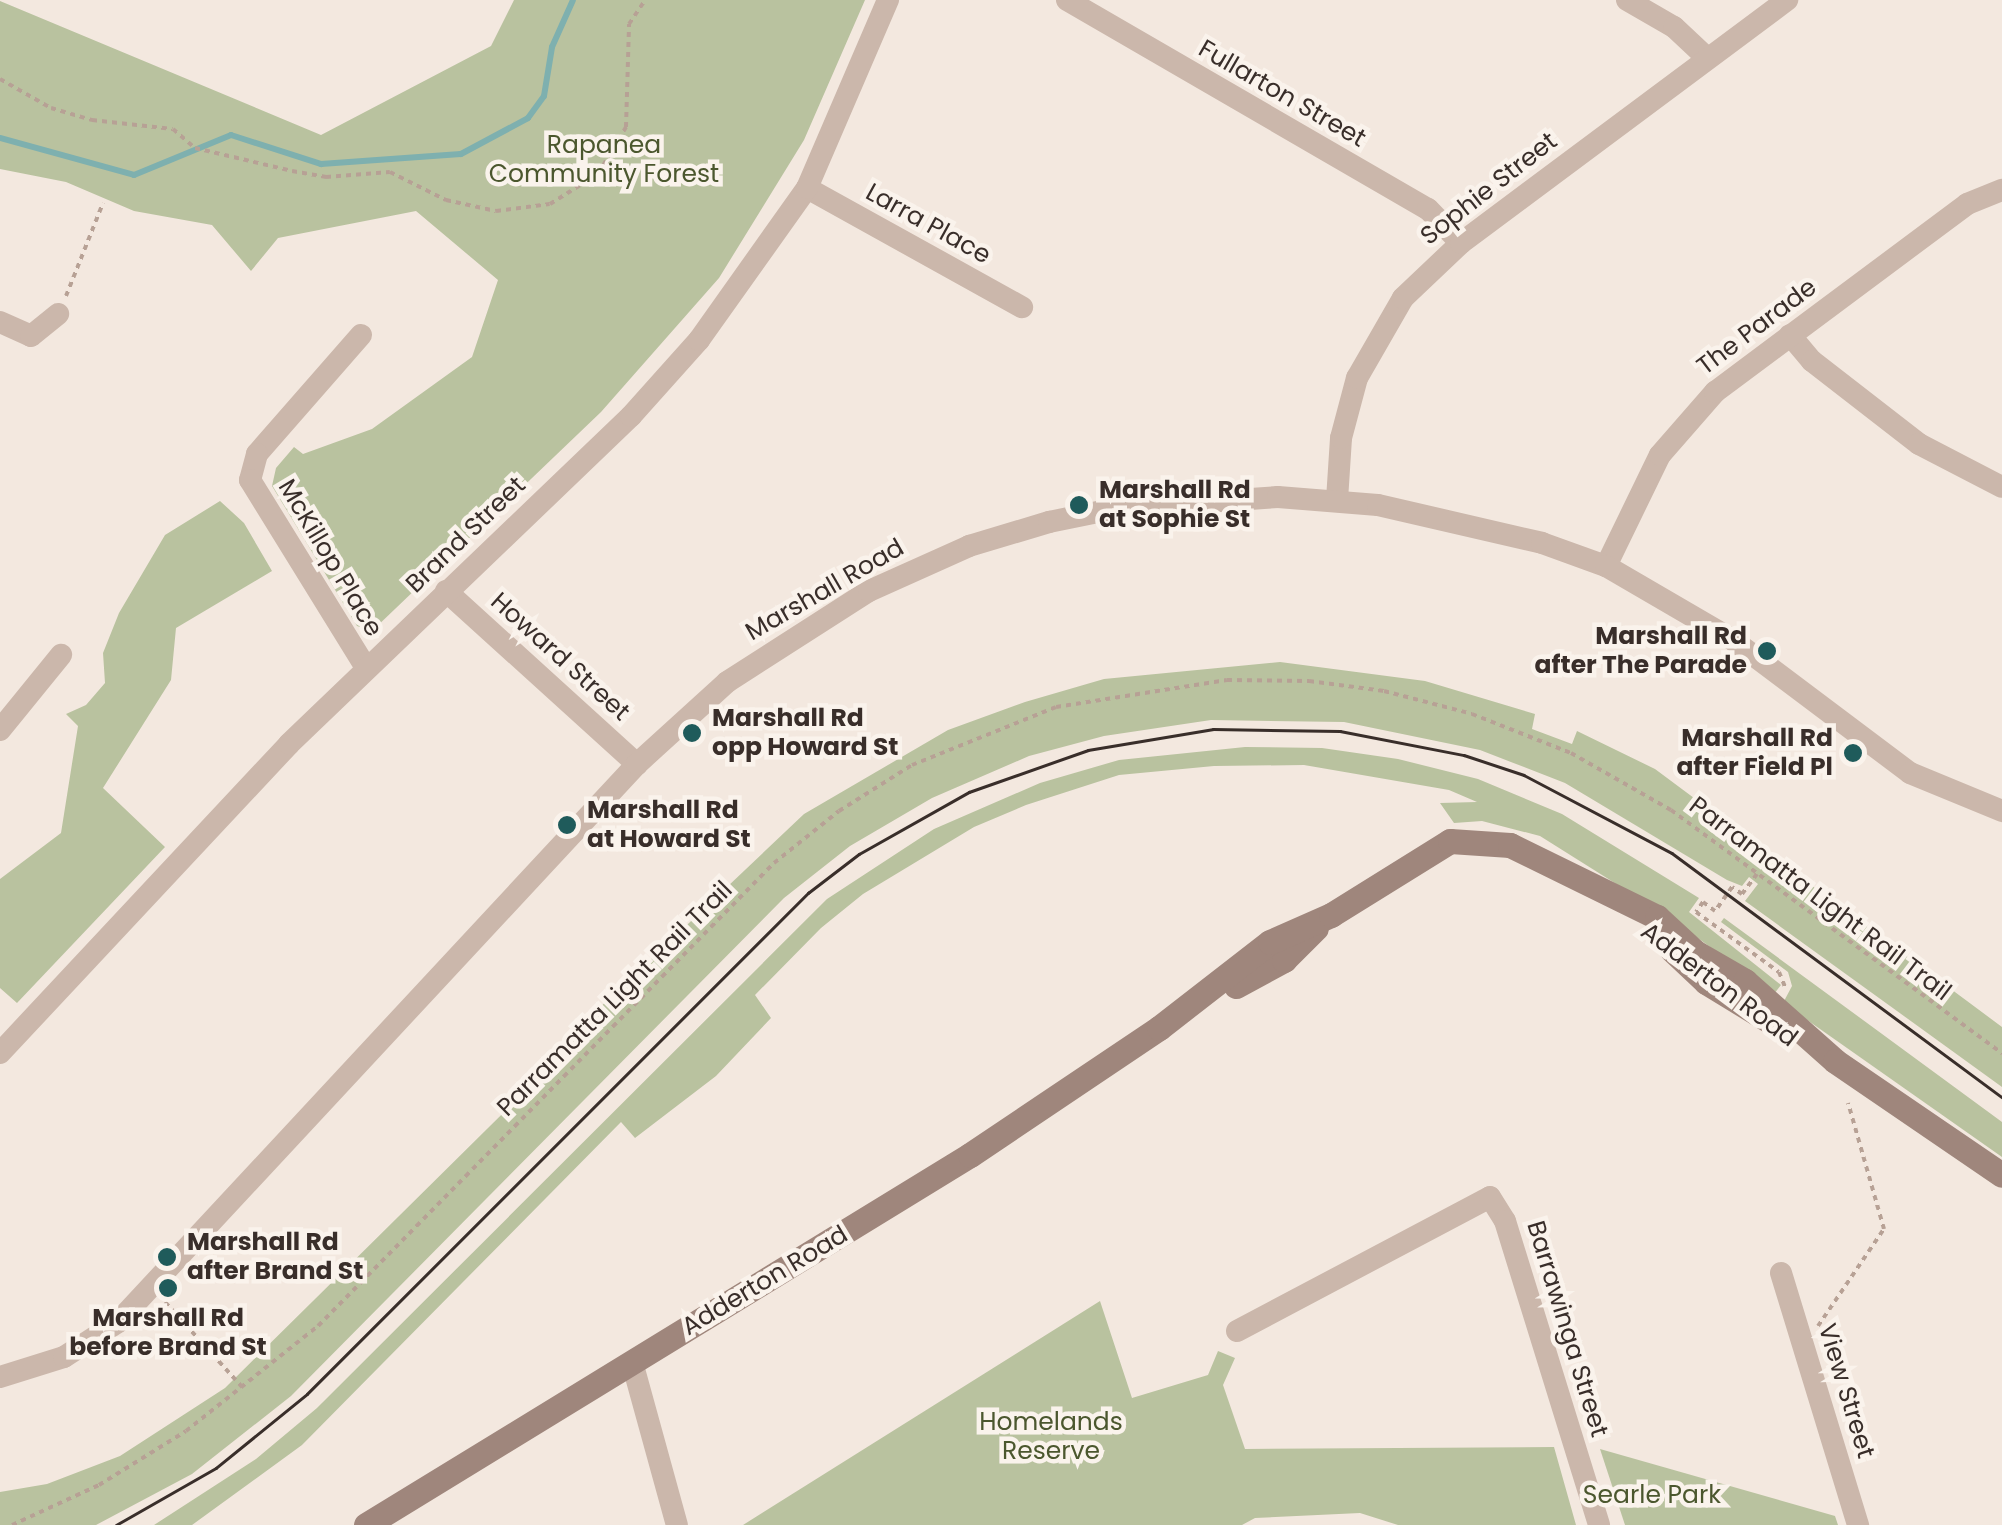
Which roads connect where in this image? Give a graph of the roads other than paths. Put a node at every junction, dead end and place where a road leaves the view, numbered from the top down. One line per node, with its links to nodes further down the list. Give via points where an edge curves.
1 (888, 0): 6 (street, Brand Street)
2 (1068, 0): 8 (street, Fullarton Street, via 1428,208)
3 (1628, 0): 5 (street, via 1674,27)
4 (1786, 0): 5 (street, Sophie Street)
5 (1707, 58): 8 (street, Sophie Street)
6 (806, 188): 9 (street, Larra Place); 17 (street, Brand Street, via 746,279 653,393)
7 (2002, 190): 13 (street, The Parade, via 1967,204)
8 (1461, 243): 15 (street, Sophie Street, via 1403,298 1372,345 1346,410)
9 (1022, 307)
10 (58, 314): 11 (street, via 31,336)
11 (0, 322)
12 (360, 335): 19 (street, McKillop Place, via 257,454 250,480)
13 (1790, 336): 14 (street, via 1812,362 1918,444); 16 (street, The Parade, via 1715,392 1673,437)
14 (2002, 486)
15 (1337, 500): 16 (street, Marshall Road, via 1468,522); 21 (street, Marshall Road, via 1211,498 1117,508 970,546 869,591 771,650)
16 (1606, 566): 22 (street, Marshall Road, via 1733,640 1910,774)
17 (446, 591): 19 (street, Brand Street); 21 (street, Howard Street)
18 (61, 656): 20 (street)
19 (366, 668): 24 (street, Brand Street)
20 (0, 730)
21 (637, 764): 30 (street, Marshall Road, via 152,1288 93,1341 38,1369)
22 (2002, 811)
23 (1610, 898): 25 (main road, Adderton Road, via 1657,918 1774,1005); 25 (main road, Adderton Road, via 1706,982 1754,1008 1795,1045); 29 (main road, Adderton Road, via 1527,852 1470,838 1429,851 1331,915 1284,960 1192,1017 1159,1028 970,1155)
24 (0, 1053)
25 (1835, 1061): 26 (main road, Adderton Road)
26 (2002, 1175)
27 (1781, 1273): 34 (street, View Street)
28 (1237, 1331): 33 (street, Barrawinga Street, via 1490,1197 1505,1221)
29 (632, 1362): 31 (main road, Adderton Road); 32 (street)
30 (0, 1377)
31 (366, 1525)
32 (678, 1525)
33 (1599, 1525)
34 (1858, 1525)

